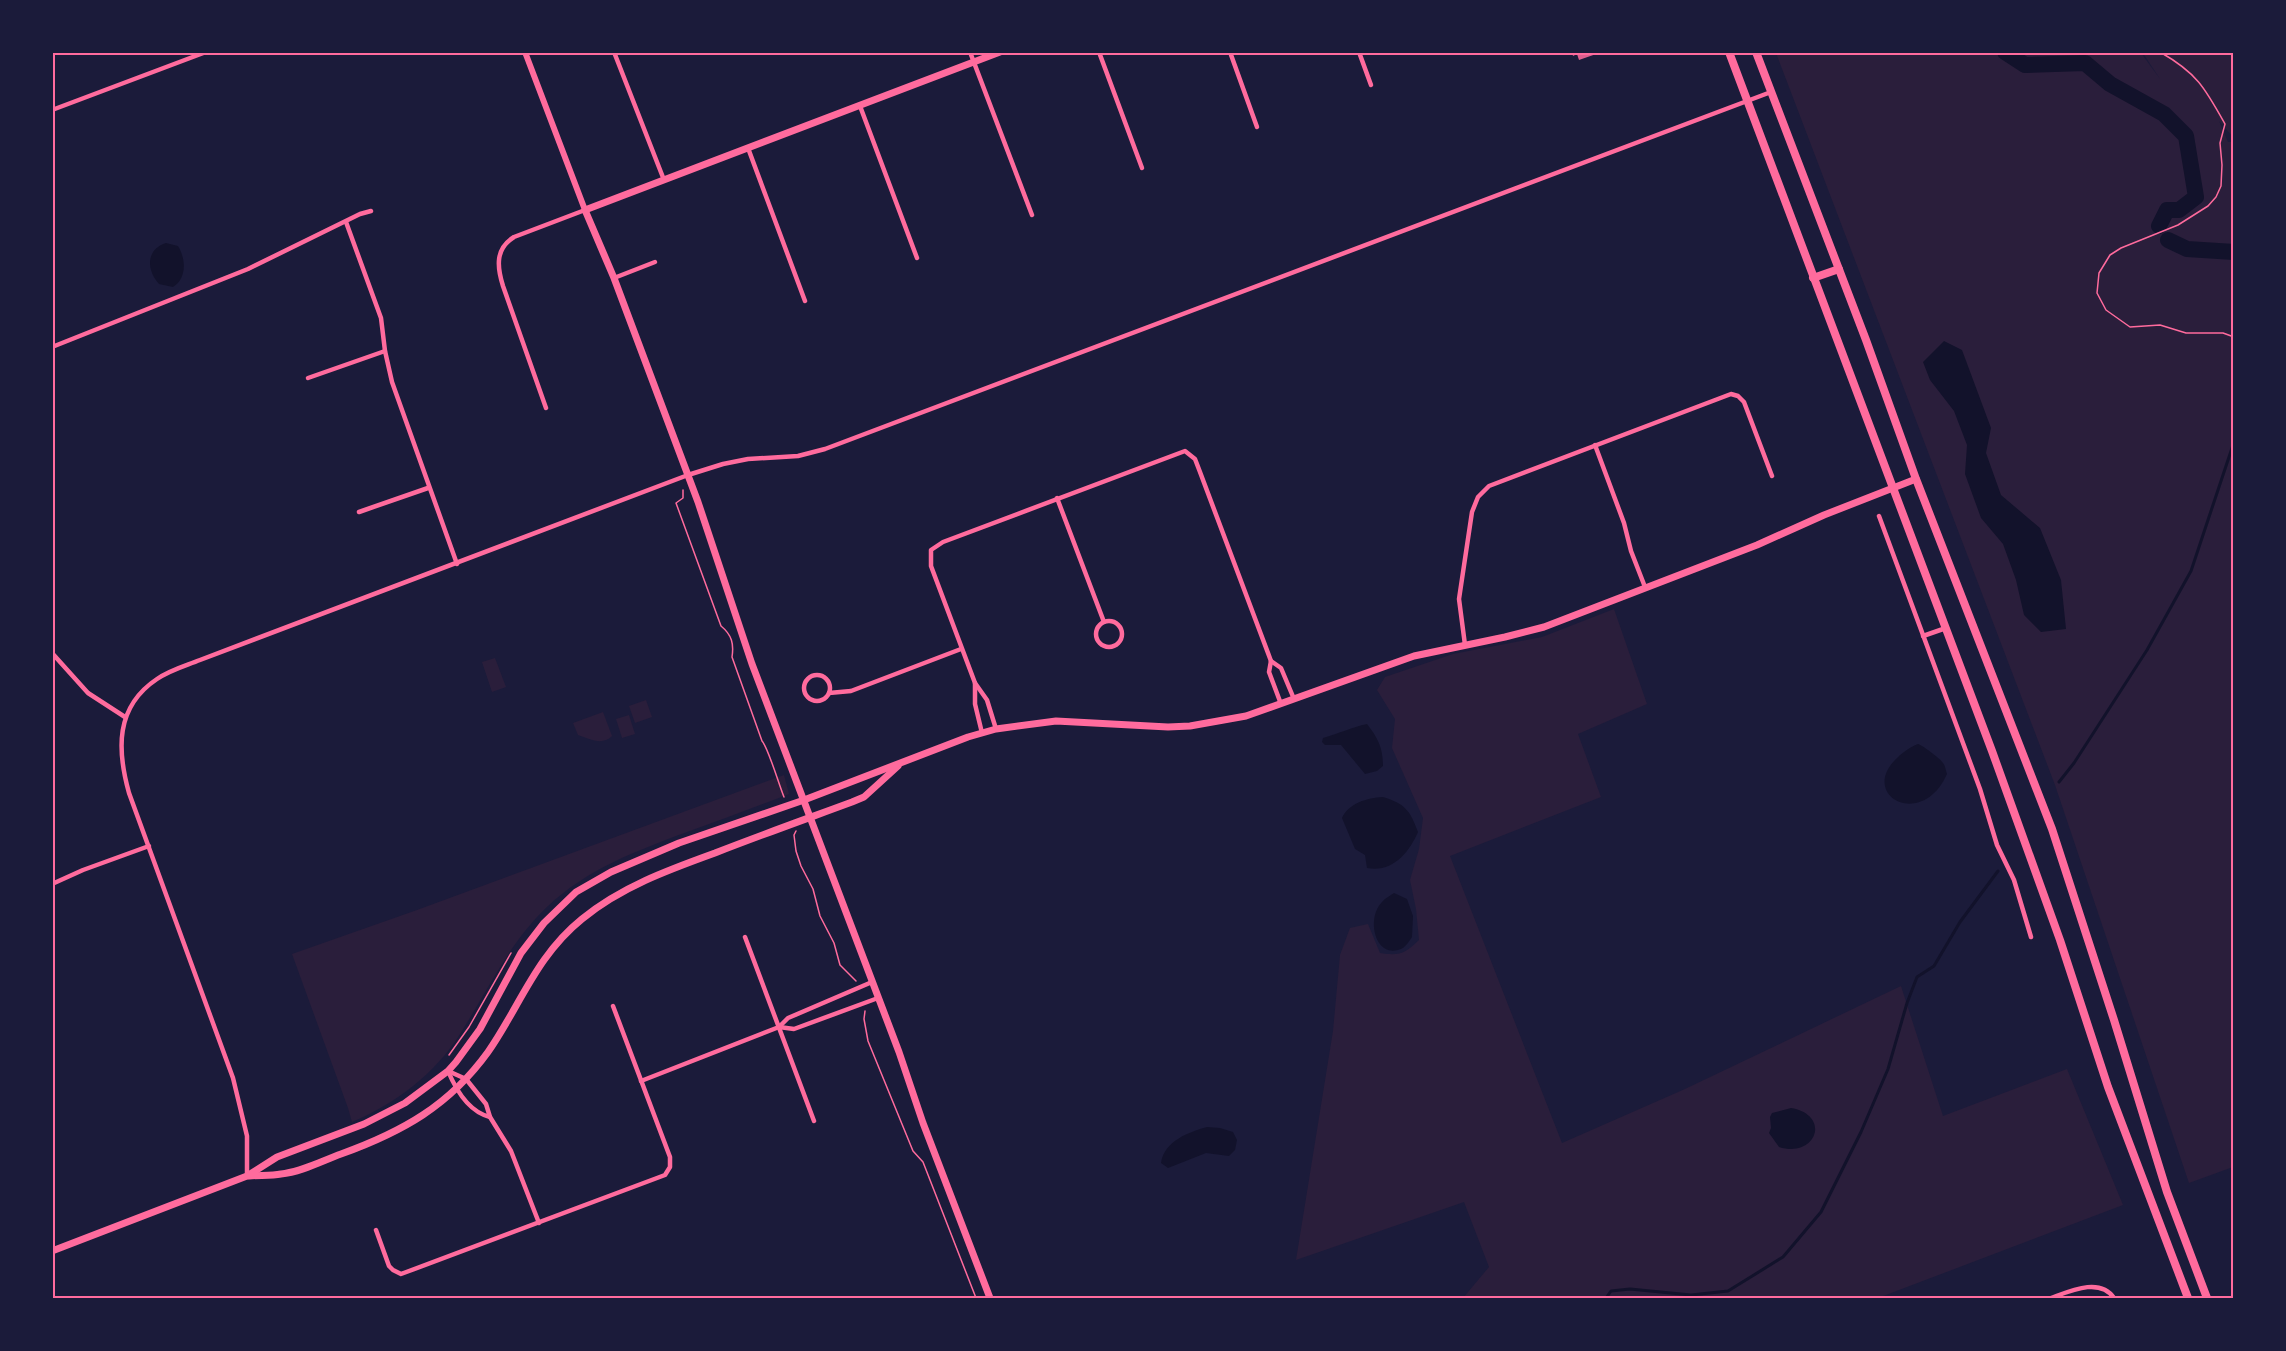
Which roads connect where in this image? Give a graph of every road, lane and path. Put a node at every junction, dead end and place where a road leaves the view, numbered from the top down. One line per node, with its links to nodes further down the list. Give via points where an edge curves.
1 (206, 52): 17 (street)
2 (525, 52): 22 (street)
3 (614, 52): 21 (street)
4 (970, 52): 12 (street)
5 (1000, 52): 12 (main road)
6 (1099, 52): 20 (street)
7 (1230, 52): 18 (street)
8 (1359, 52): 13 (street)
9 (1729, 52): 15 (main road)
10 (1756, 52): 14 (main road)
11 (2160, 52): 32 (path, via 2185,67 2206,90 2225,124 2220,143 2221,186 2208,206 2178,225 2110,255 2099,273 2097,292 2106,310 2130,327 2160,325 2186,333 2223,333)
12 (974, 63): 16 (main road); 24 (street)
13 (1371, 85)
14 (1771, 92): 15 (street); 28 (main road)
15 (1748, 100): 30 (main road); 38 (street, via 825,449 798,456 748,459)
16 (860, 106): 19 (main road); 26 (street)
17 (52, 110)
18 (1257, 127)
19 (748, 148): 21 (main road); 31 (street)
20 (1142, 168)
21 (664, 180): 22 (main road)
22 (585, 210): 29 (main road); 36 (street, via 507,241 498,260 498,272)
23 (371, 211): 25 (street)
24 (1032, 215)
25 (346, 222): 33 (street, via 248,269); 34 (street, via 377,303)
26 (917, 258)
27 (655, 262): 29 (street)
28 (1839, 269): 30 (main road); 40 (main road)
29 (614, 278): 38 (main road)
30 (1813, 278): 42 (main road)
31 (805, 301)
32 (2234, 337)
33 (52, 347)
34 (385, 351): 35 (street); 41 (street)
35 (308, 378)
36 (546, 408)
37 (1595, 445): 39 (street, via 1735,395 1741,398); 48 (street); 52 (street, via 1494,484 1478,497 1472,512 1460,590)
38 (688, 475): 47 (street); 65 (main road, via 752,664)
39 (1772, 476)
40 (1916, 479): 42 (main road); 91 (main road, via 2052,829 2167,1192)
41 (428, 488): 45 (street); 47 (street)
42 (1894, 488): 48 (main road); 50 (main road)
43 (683, 490): 64 (path, via 683,498 676,503 721,626 734,646 732,657)
44 (1057, 498): 49 (street); 53 (street, via 936,545 929,554); 55 (street, via 1177,453 1191,454)
45 (359, 513)
46 (1879, 516): 51 (street)
47 (457, 564): 60 (street, via 172,671 145,689)
48 (1645, 587): 52 (main road, via 1544,627)
49 (1104, 622): 49 (street, via 1097,627 1097,640 1107,647 1116,645 1122,634 1119,626 1112,621)
50 (1946, 628): 51 (street); 90 (main road, via 2056,928 2108,1087)
51 (1923, 636): 70 (street, via 1997,845 2014,880)
52 (1465, 645): 58 (main road, via 1405,659)
53 (961, 649): 56 (street); 57 (street, via 851,691)
54 (52, 653): 60 (street, via 88,693)
55 (1271, 661): 58 (street, via 1281,668); 59 (street, via 1269,672)
56 (975, 683): 61 (street, via 987,700); 62 (street)
57 (829, 693): 57 (street, via 828,680 820,675 808,678 804,686 805,694 812,700 820,701)
58 (1294, 699): 59 (main road)
59 (1281, 704): 61 (main road, via 1246,716 1190,726 1056,721)
60 (125, 717): 67 (street, via 121,739 123,769)
61 (996, 729): 62 (main road)
62 (982, 733): 63 (main road)
63 (904, 761): 65 (main road); 66 (main road, via 864,796)
64 (784, 798)
65 (804, 800): 66 (main road); 75 (main road, via 679,843 611,872 576,892 521,952 480,1029)
66 (811, 817): 71 (main road); 76 (main road, via 659,874 588,914 539,965 488,1051)
67 (149, 846): 68 (street); 82 (street, via 233,1078 247,1136)
68 (52, 884)
69 (745, 937): 74 (street)
70 (2031, 937)
71 (872, 982): 72 (main road); 74 (street, via 789,1018)
72 (878, 998): 74 (street, via 794,1029); 87 (main road)
73 (613, 1006): 77 (street)
74 (779, 1027): 77 (street); 80 (street)
75 (448, 1071): 76 (street); 78 (street); 82 (main road, via 386,1115 277,1157)
76 (466, 1079): 78 (main road); 79 (street, via 486,1104)
77 (641, 1081): 83 (street, via 670,1156 669,1171)
78 (456, 1089): 79 (street, via 480,1115); 82 (main road, via 411,1125 372,1143 283,1174)
79 (490, 1117): 83 (street, via 511,1151)
80 (814, 1121)
81 (913, 1151): 86 (path, via 923,1162)
82 (247, 1176): 85 (main road)
83 (539, 1223): 84 (street, via 397,1273 390,1266)
84 (376, 1230)
85 (52, 1251)
86 (975, 1299)
87 (990, 1299)
88 (2051, 1299): 89 (street, via 2082,1288 2101,1288)
89 (2114, 1299)
90 (2188, 1299)
91 (2207, 1299)

